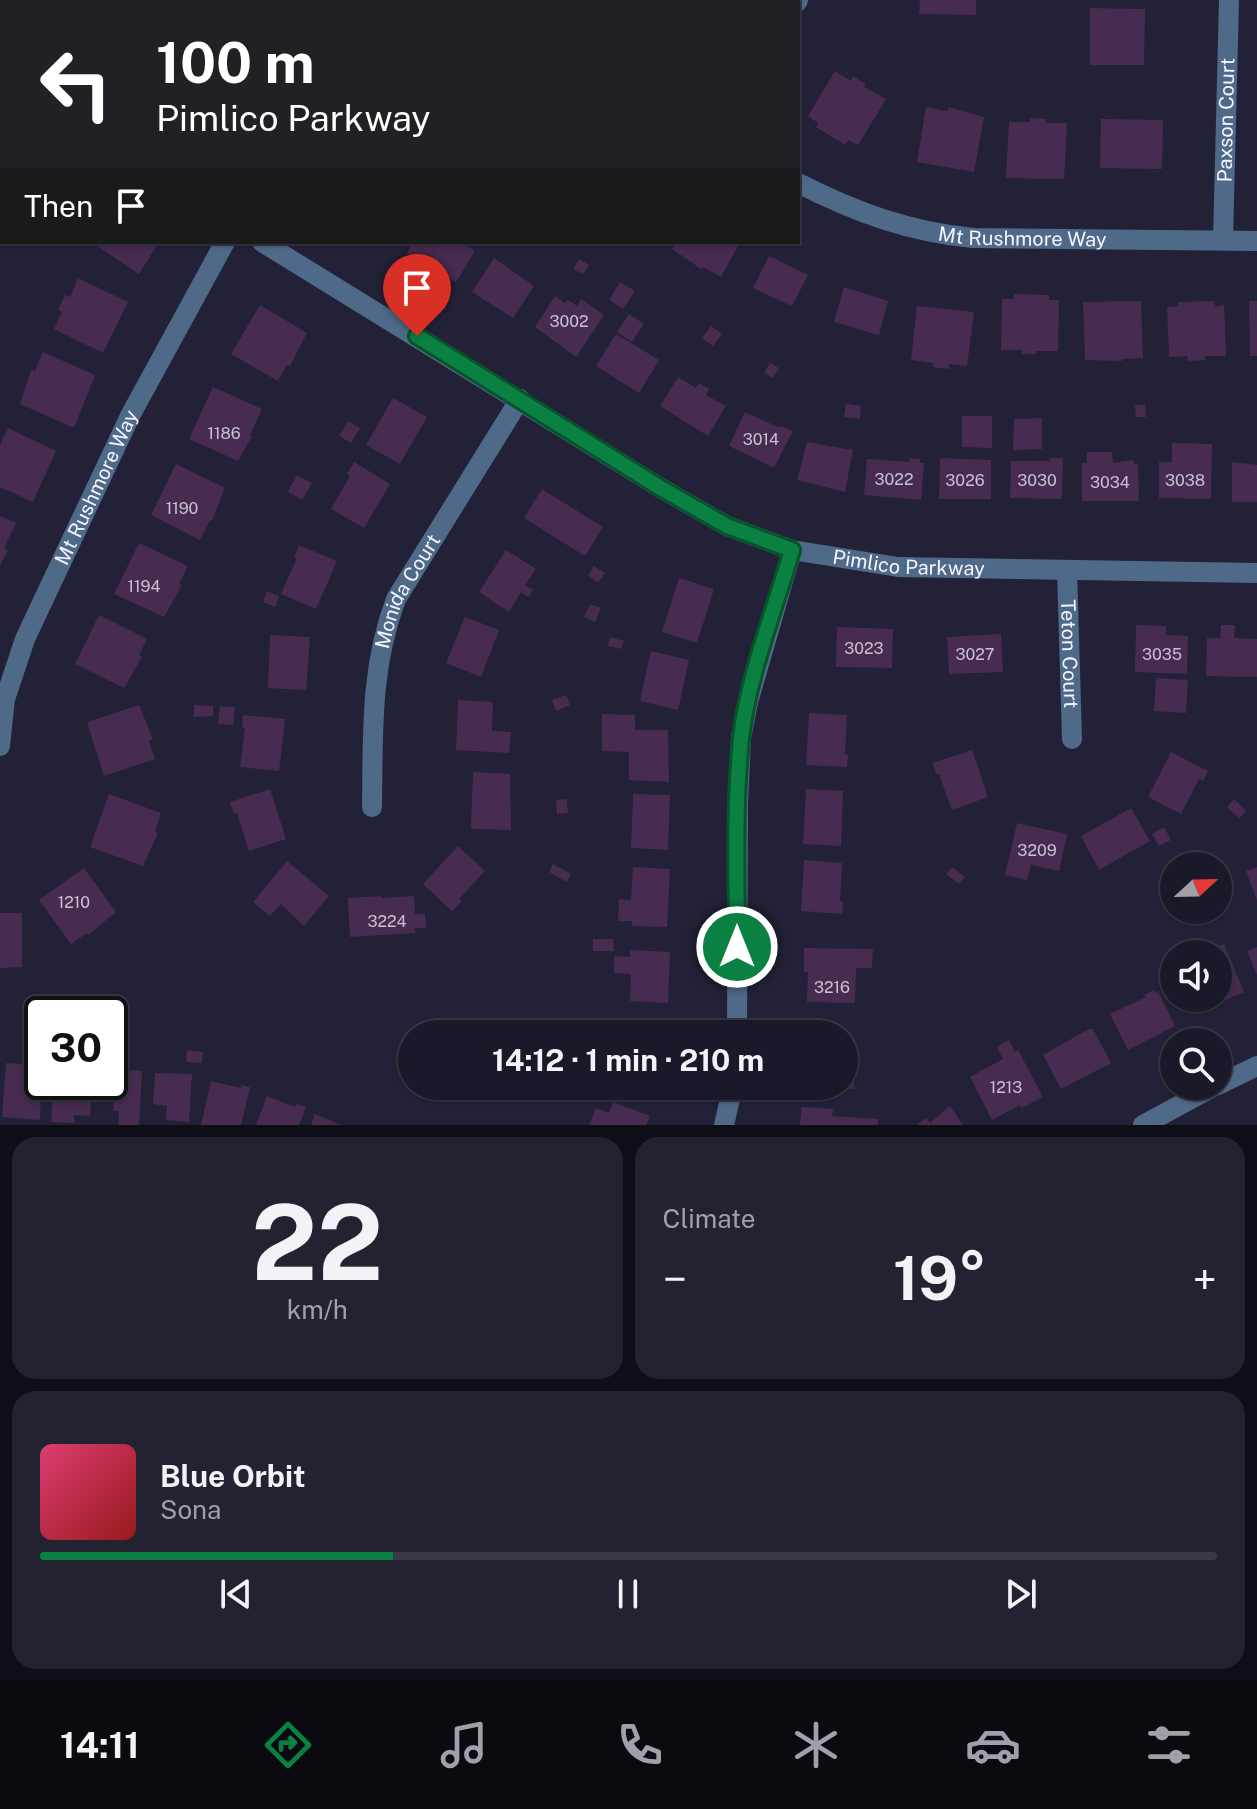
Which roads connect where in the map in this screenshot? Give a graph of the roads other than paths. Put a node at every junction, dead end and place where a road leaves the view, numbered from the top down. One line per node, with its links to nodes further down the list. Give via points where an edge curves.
1 (1229, 0): 3 (street, Paxson Court)
2 (800, 184): 3 (street, Mt Rushmore Way, via 877,219 941,235)
3 (1223, 240): 4 (street, Mt Rushmore Way)
4 (1257, 241)
5 (224, 244): 12 (street, Mt Rushmore Way, via 131,414 25,639 5,699)
6 (265, 244): 7 (street, Pimlico Parkway)
7 (520, 399): 8 (street, Pimlico Parkway, via 727,526); 13 (street, Monida Court, via 396,599 384,630 373,712)
8 (792, 550): 9 (street, Pimlico Parkway, via 898,567); 14 (street, via 741,738)
9 (1067, 570): 10 (street, Pimlico Parkway); 11 (street, Teton Court)
10 (1257, 573)
11 (1072, 739)
12 (0, 746)
13 (372, 807)
14 (737, 1020)
15 (1257, 1066): 16 (street)
16 (1232, 1078)
17 (730, 1100): 19 (street)
18 (1189, 1100): 20 (street)
19 (724, 1125)
20 (1143, 1125)

